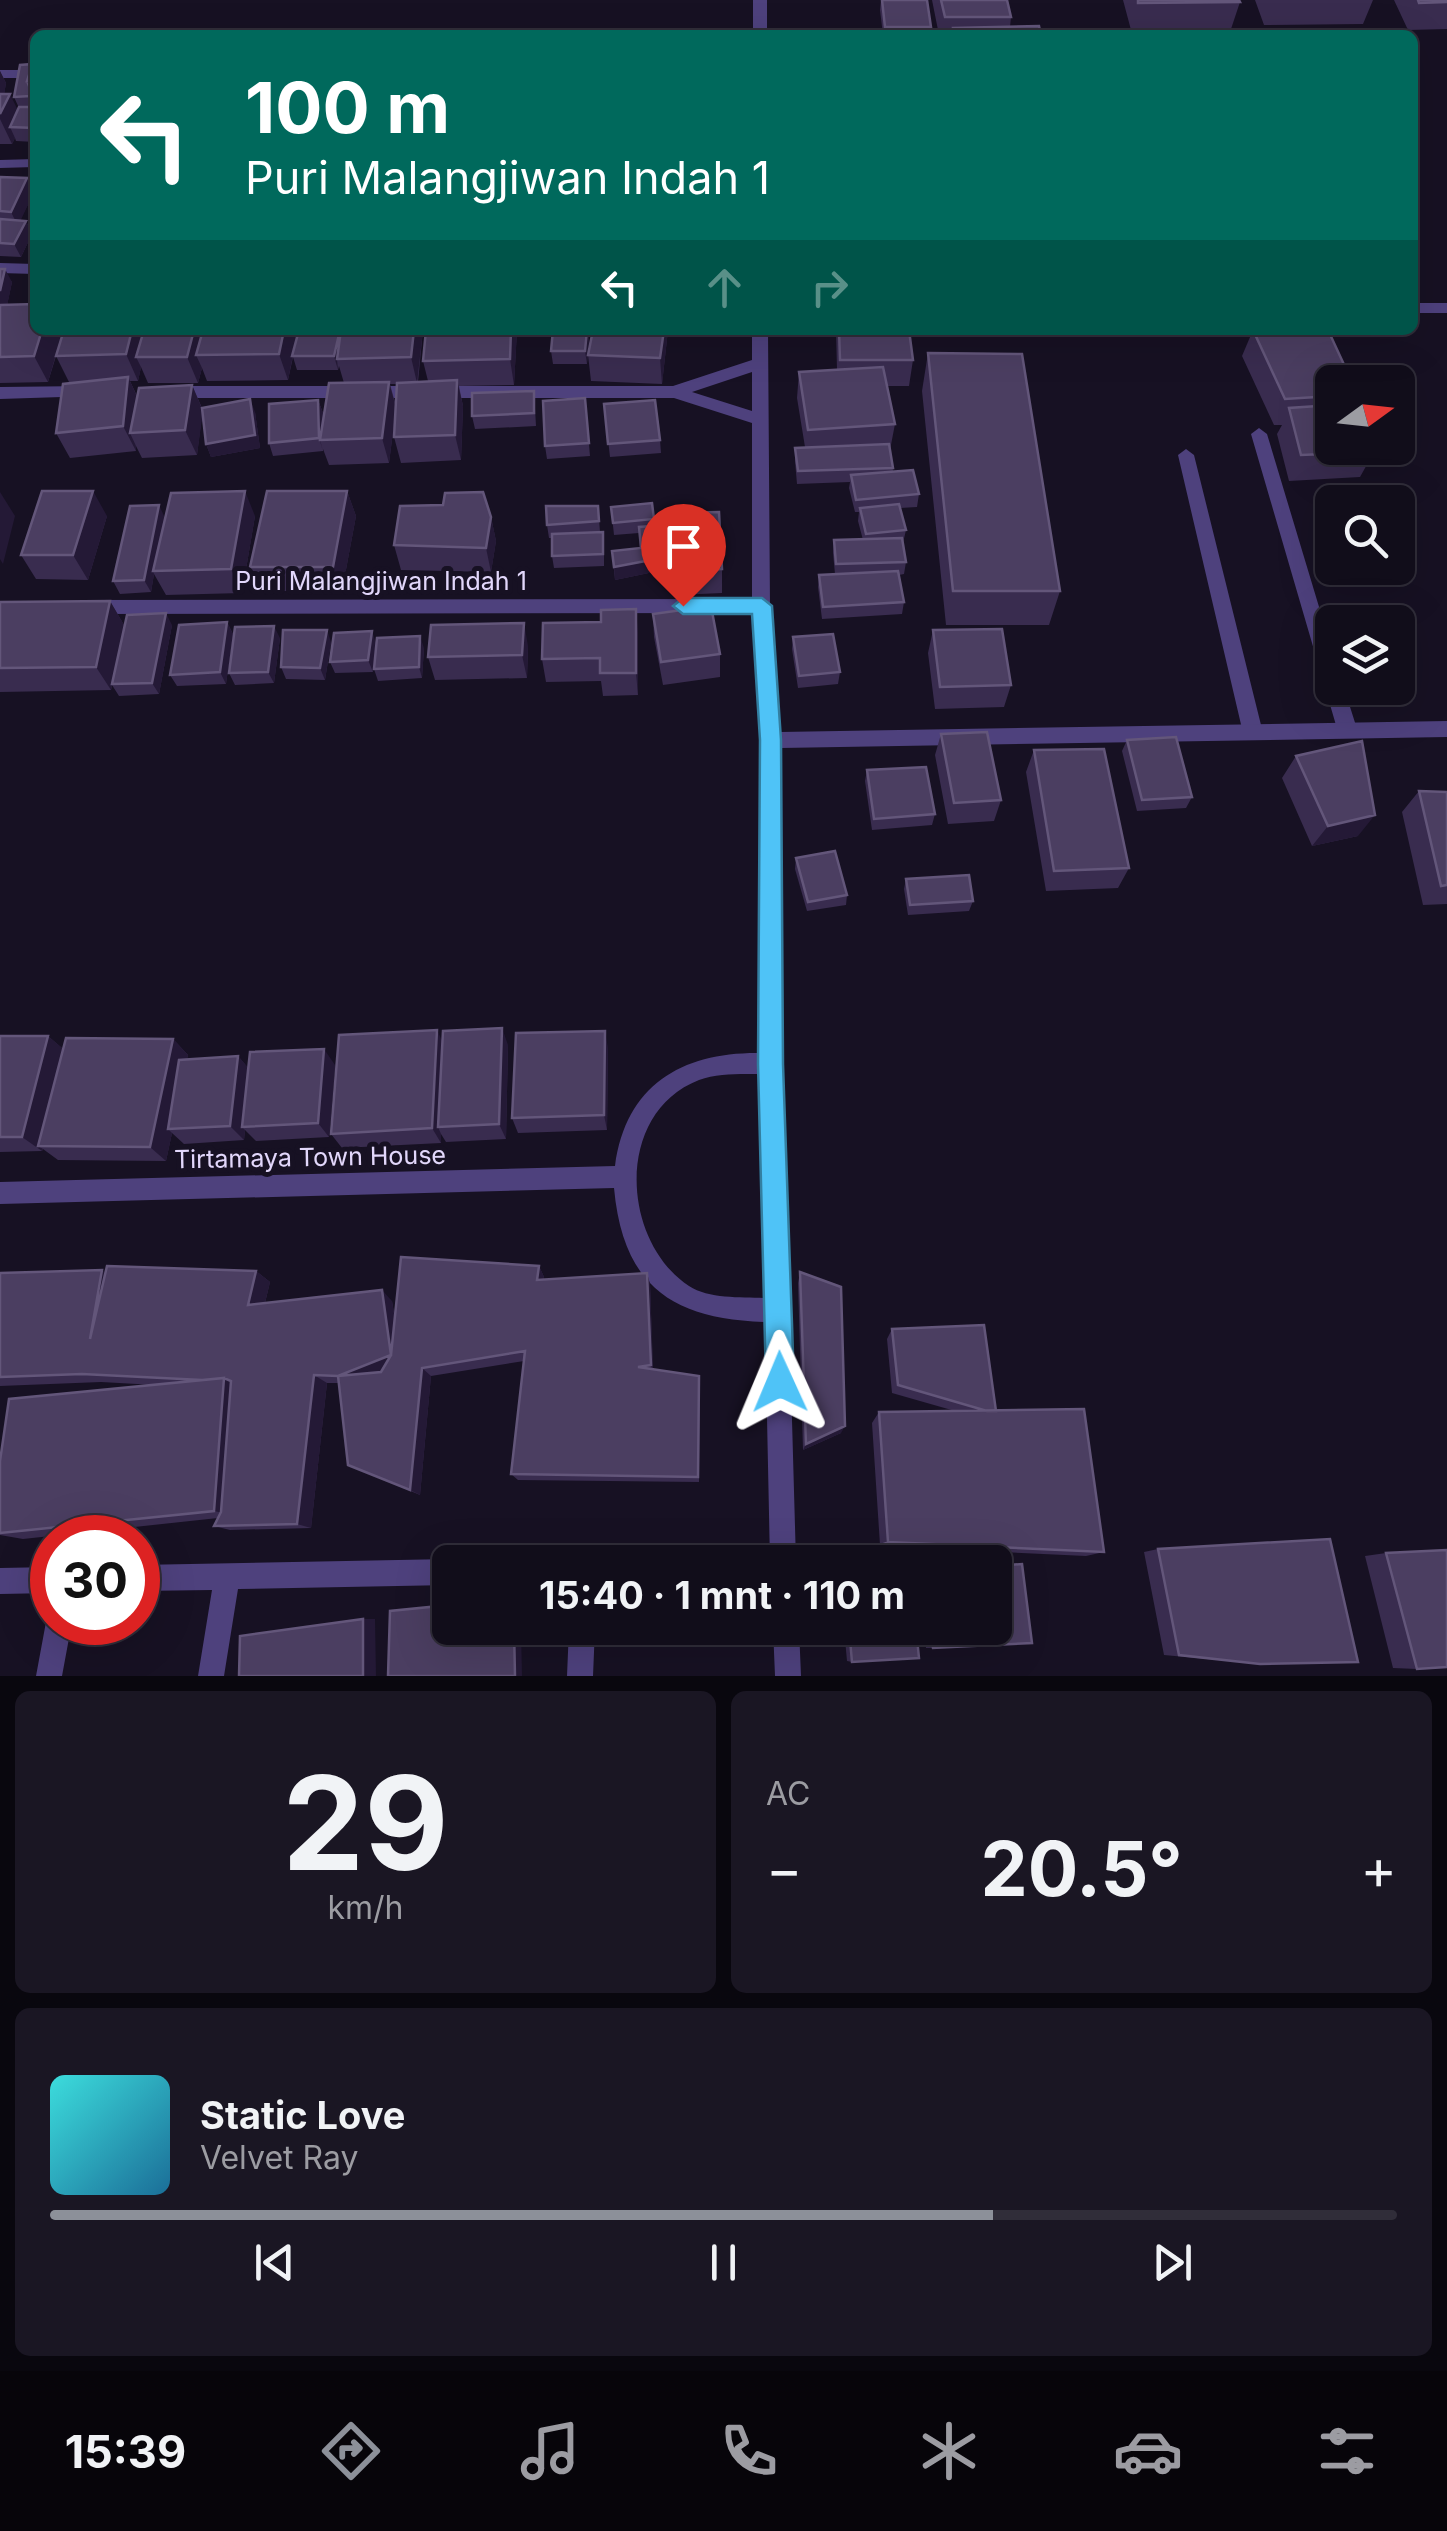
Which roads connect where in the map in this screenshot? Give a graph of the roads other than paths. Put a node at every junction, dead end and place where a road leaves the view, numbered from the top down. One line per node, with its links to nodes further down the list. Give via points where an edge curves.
1 (760, 0): 2 (street)
2 (760, 30)
3 (0, 74): 4 (street)
4 (30, 74)
5 (0, 164): 6 (street)
6 (30, 164)
7 (0, 268): 8 (street)
8 (30, 269)
9 (1418, 308): 10 (street)
10 (1447, 308)
11 (760, 335): 12 (street)
12 (758, 364): 15 (street); 17 (street)
13 (111, 392): 16 (street)
14 (150, 392): 15 (street)
15 (674, 392): 17 (street)
16 (0, 393)
17 (759, 419): 20 (street)
18 (1259, 434): 22 (street)
19 (1186, 455): 25 (street)
20 (762, 606): 21 (street, Puri Malangjiwan Indah 1); 27 (street)
21 (74, 607)
22 (1315, 622)
23 (1340, 705): 26 (street)
24 (1447, 729): 26 (street)
25 (1253, 732): 26 (street); 27 (street)
26 (1348, 732)
27 (770, 740): 28 (street)
28 (771, 1064): 29 (street, via 701,1070 660,1094 636,1123); 31 (street)
29 (622, 1177): 30 (street, Tirtamaya Town House); 31 (street, via 632,1226 654,1274 683,1296 722,1307)
30 (0, 1193)
31 (778, 1310): 32 (street)
32 (783, 1545)
33 (432, 1572): 34 (street)
34 (227, 1575): 35 (street); 42 (street)
35 (160, 1577)
36 (30, 1580): 37 (street)
37 (0, 1581)
38 (55, 1645): 41 (street)
39 (581, 1645): 43 (street)
40 (787, 1645): 44 (street)
41 (49, 1676)
42 (211, 1676)
43 (580, 1676)
44 (788, 1676)

